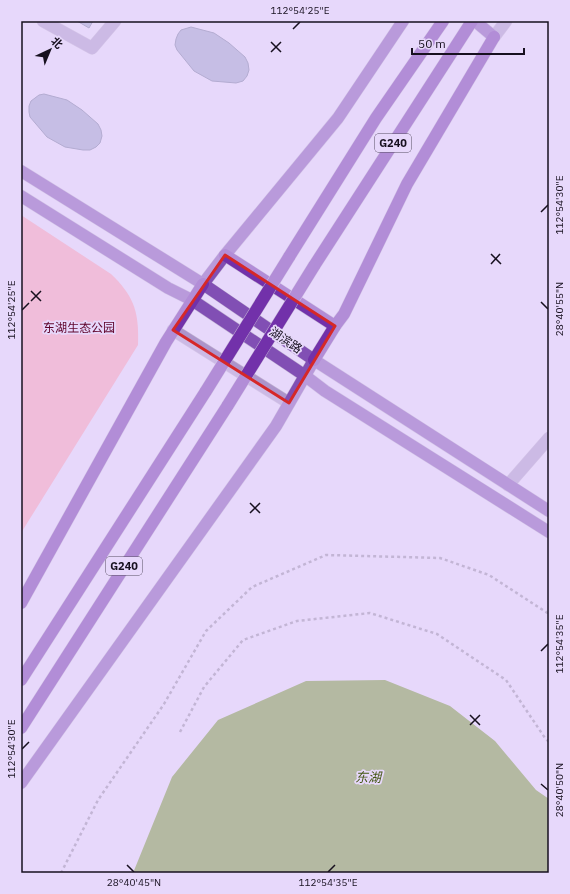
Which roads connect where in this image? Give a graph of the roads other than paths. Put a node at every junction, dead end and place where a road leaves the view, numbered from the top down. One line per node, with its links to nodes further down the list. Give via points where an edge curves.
1 (43, 21): 2 (street, via 92,48)
2 (115, 21)
3 (403, 21): 10 (main road, via 338,118)
4 (443, 21): 23 (highway, G240, bridge, via 376,118 206,391)
5 (474, 21): 7 (main road); 24 (highway, G240, bridge, via 314,266)
6 (506, 21): 7 (street)
7 (494, 37): 13 (highway, via 407,184 344,314)
8 (21, 171): 11 (main road, 湖滨路)
9 (21, 196): 12 (main road, 湖滨路, via 168,288)
10 (225, 255): 11 (main road); 13 (highway)
11 (203, 284): 12 (highway); 15 (main road, 湖滨路)
12 (192, 300): 14 (highway); 16 (main road, 湖滨路)
13 (335, 326): 15 (highway)
14 (173, 330): 17 (street); 22 (highway)
15 (314, 360): 16 (main road); 19 (main road, 湖滨路)
16 (304, 375): 17 (main road); 21 (main road, 湖滨路, via 325,391)
17 (289, 403): 25 (main road, via 276,426)
18 (549, 438): 19 (street)
19 (508, 485): 20 (main road, 湖滨路)
20 (549, 511)
21 (549, 532)
22 (21, 603)
23 (21, 680)
24 (21, 728)
25 (21, 783)

